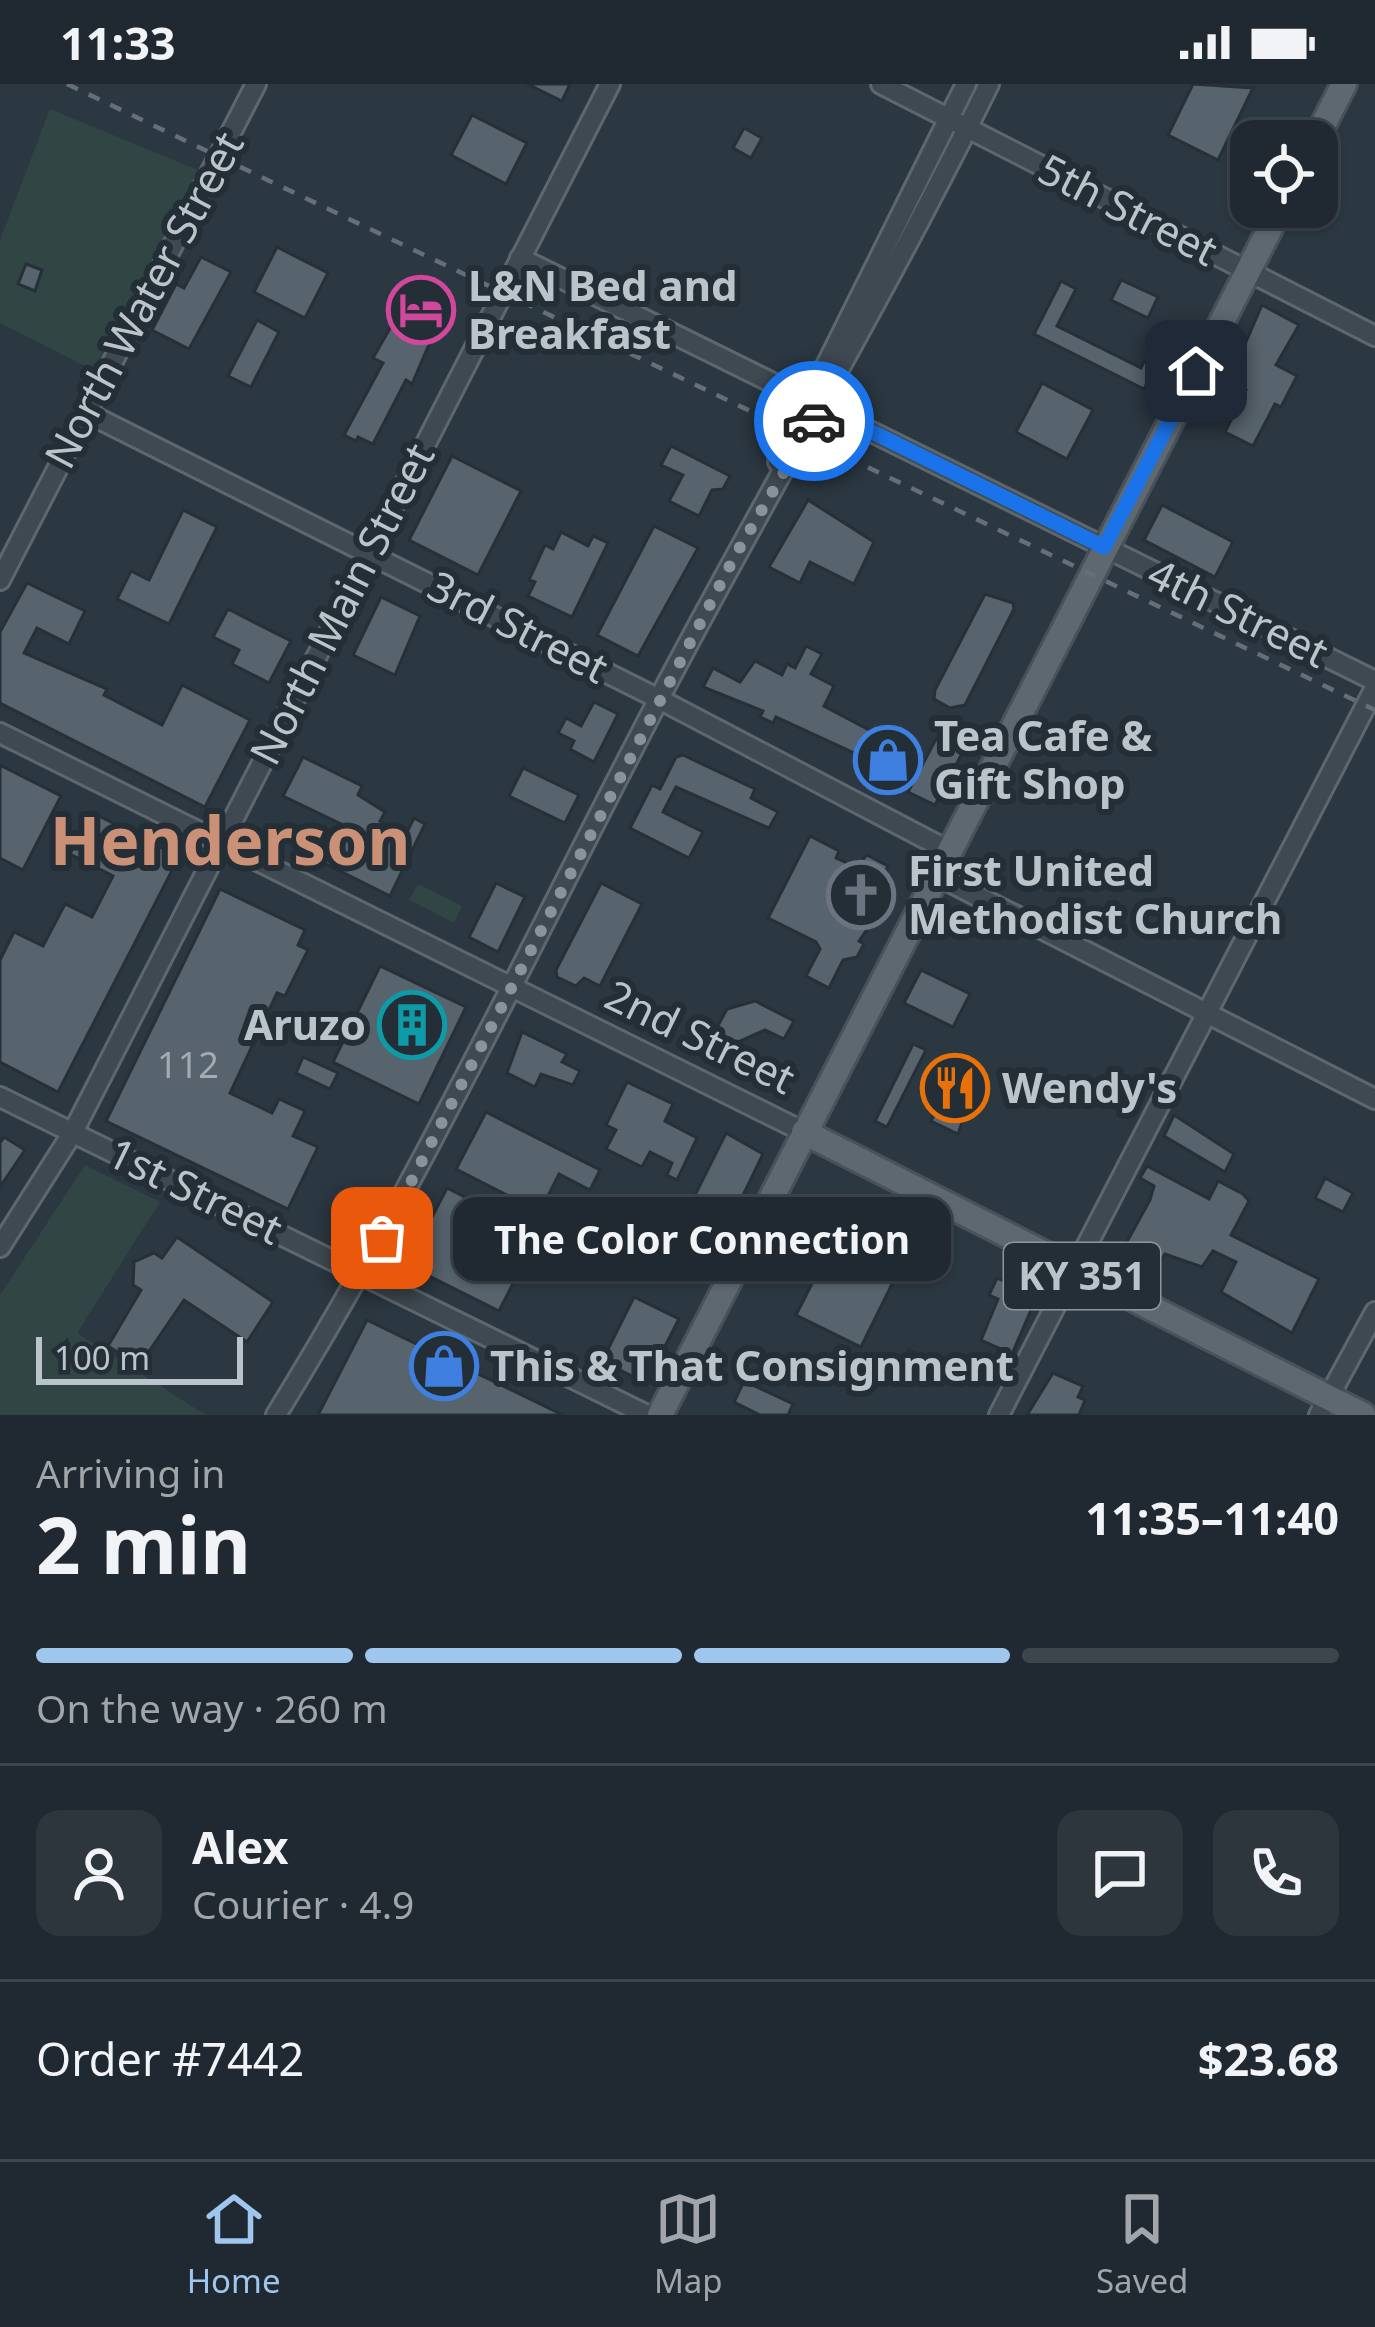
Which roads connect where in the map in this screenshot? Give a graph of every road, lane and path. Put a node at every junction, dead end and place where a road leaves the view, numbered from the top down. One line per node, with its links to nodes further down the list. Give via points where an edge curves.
1 (256, 84): 15 (street, North Water Street)
2 (610, 84): 11 (street, North Main Street)
3 (880, 84): 7 (street, 5th Street)
4 (966, 84): 7 (street)
5 (989, 84): 9 (street)
6 (1344, 84): 8 (main road)
7 (948, 118): 9 (street, 5th Street); 14 (street)
8 (1326, 120)
9 (967, 128): 12 (street, 5th Street); 14 (street)
10 (1270, 228): 12 (main road)
11 (520, 258): 14 (street, 4th Street); 17 (street, North Main Street)
12 (1247, 272): 13 (street, 5th Street); 16 (main road)
13 (1375, 336)
14 (814, 403): 16 (street, 4th Street); 20 (street)
15 (86, 412): 17 (street, 3rd Street); 18 (street, North Water Street)
16 (1104, 547): 19 (street, 4th Street); 23 (main road)
17 (368, 552): 20 (street, 3rd Street); 22 (street, North Main Street)
18 (0, 580)
19 (1375, 685): 26 (street)
20 (659, 699): 23 (street, 3rd Street); 25 (street)
21 (0, 733): 22 (street, 2nd Street)
22 (220, 843): 25 (street, 2nd Street); 29 (street, North Main Street)
23 (947, 850): 24 (main road)
24 (934, 874): 26 (street); 30 (main road)
25 (513, 988): 30 (street, 2nd Street); 33 (street)
26 (1204, 1012): 28 (street); 32 (street)
27 (0, 1096): 29 (street, 1st Street)
28 (1375, 1099)
29 (73, 1132): 31 (street, North Main Street); 33 (street, 1st Street)
30 (804, 1132): 32 (main road, 2nd Street / KY 351); 38 (main road)
31 (0, 1247)
32 (1072, 1270): 35 (main road, 2nd Street / KY 351); 39 (street)
33 (363, 1273): 36 (street); 37 (street, 1st Street)
34 (1375, 1312): 35 (street)
35 (1323, 1406): 40 (main road, 2nd Street / KY 351)
36 (276, 1415)
37 (647, 1415)
38 (660, 1415)
39 (999, 1415)
40 (1364, 1415)

